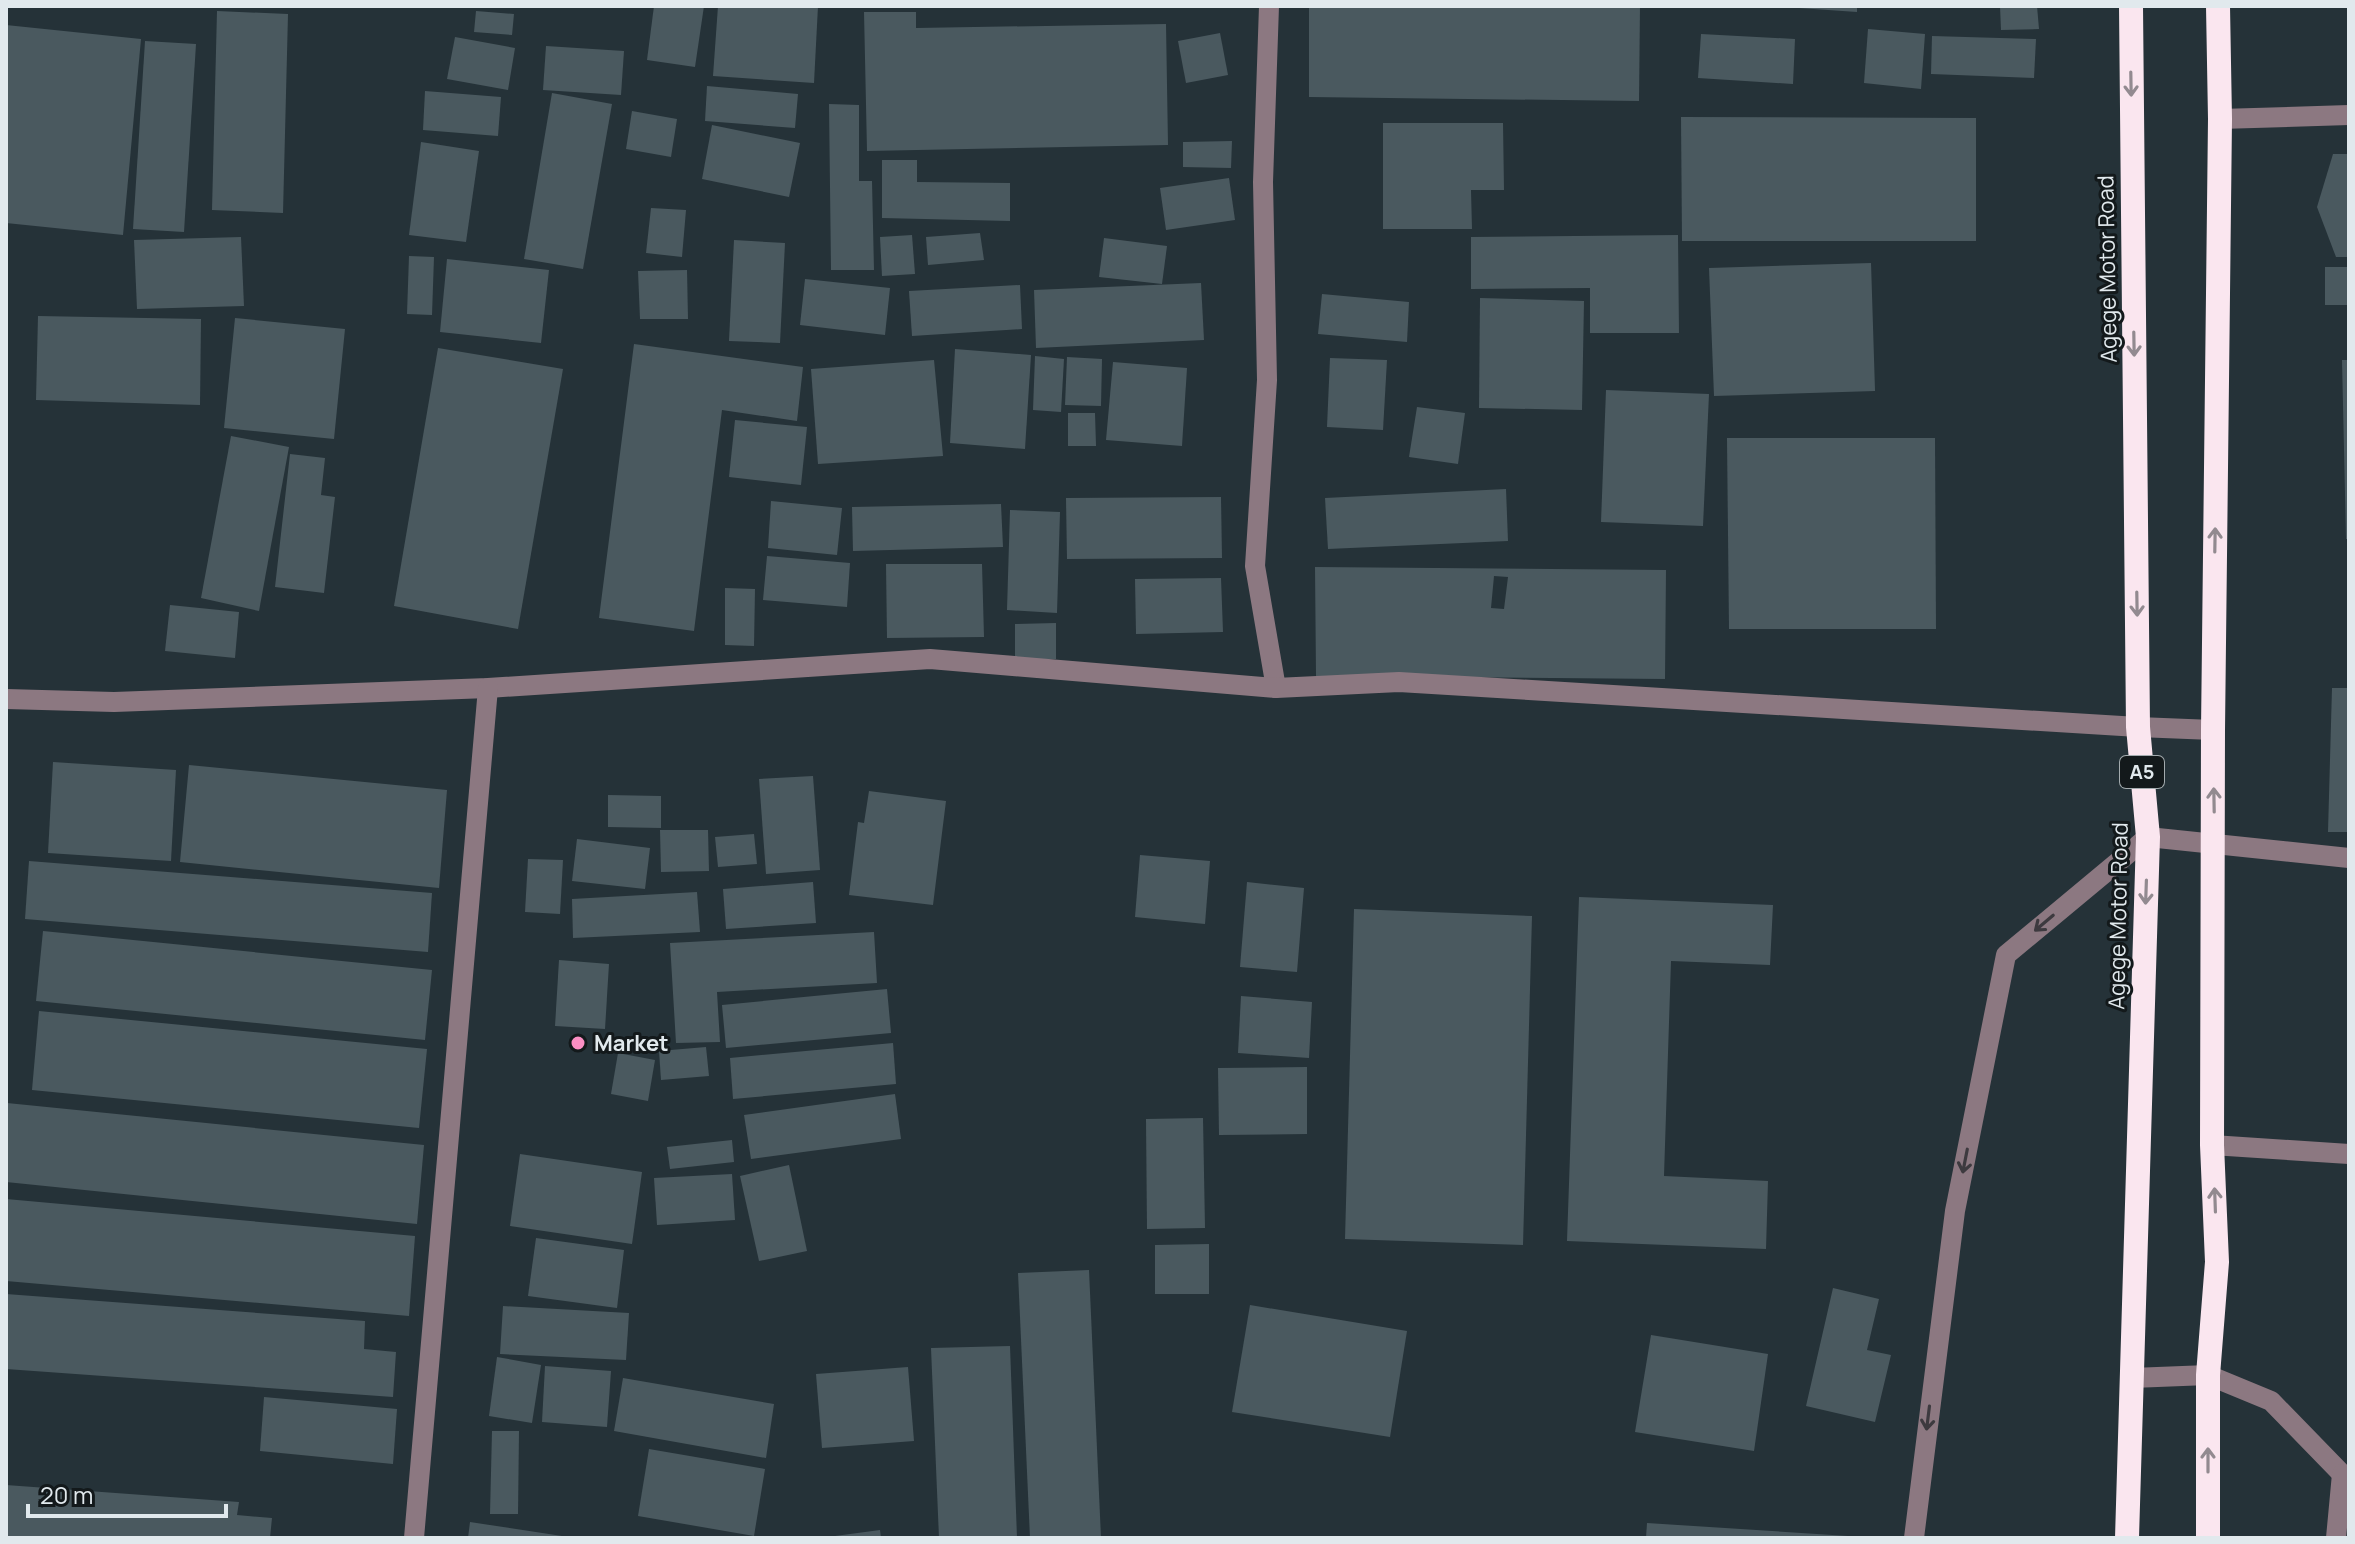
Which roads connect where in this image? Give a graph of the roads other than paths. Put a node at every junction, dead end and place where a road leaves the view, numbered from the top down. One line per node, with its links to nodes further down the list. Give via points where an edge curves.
1 (1269, 6): 7 (street, via 1263,182 1267,380 1255,566)
2 (2131, 6): 9 (highway, Agege Motor Road / A5, one-way to 9)
3 (2218, 6): 5 (highway)
4 (2349, 115): 5 (street)
5 (2220, 119): 10 (highway, one-way to 5)
6 (488, 688): 7 (street, via 930,659); 8 (street, via 114,702); 19 (street)
7 (1276, 688): 9 (street, via 1399,682)
8 (6, 699)
9 (2138, 727): 10 (street); 11 (highway, Agege Motor Road / A5)
10 (2213, 730): 12 (highway, one-way to 10)
11 (2148, 837): 12 (street); 17 (highway, Agege Motor Road / A5, one-way to 17); 20 (street, one-way to 20, via 2006,955 1955,1211)
12 (2214, 843): 13 (street); 14 (highway)
13 (2349, 858)
14 (2212, 1145): 15 (street); 16 (highway, one-way to 14, via 2217,1262)
15 (2349, 1154)
16 (2208, 1375): 17 (street); 18 (street, via 2271,1401); 22 (highway, one-way to 16)
17 (2132, 1378): 21 (highway, Agege Motor Road / A5)
18 (2346, 1480): 23 (street)
19 (414, 1538)
20 (1914, 1538)
21 (2127, 1538)
22 (2208, 1538)
23 (2336, 1538)

